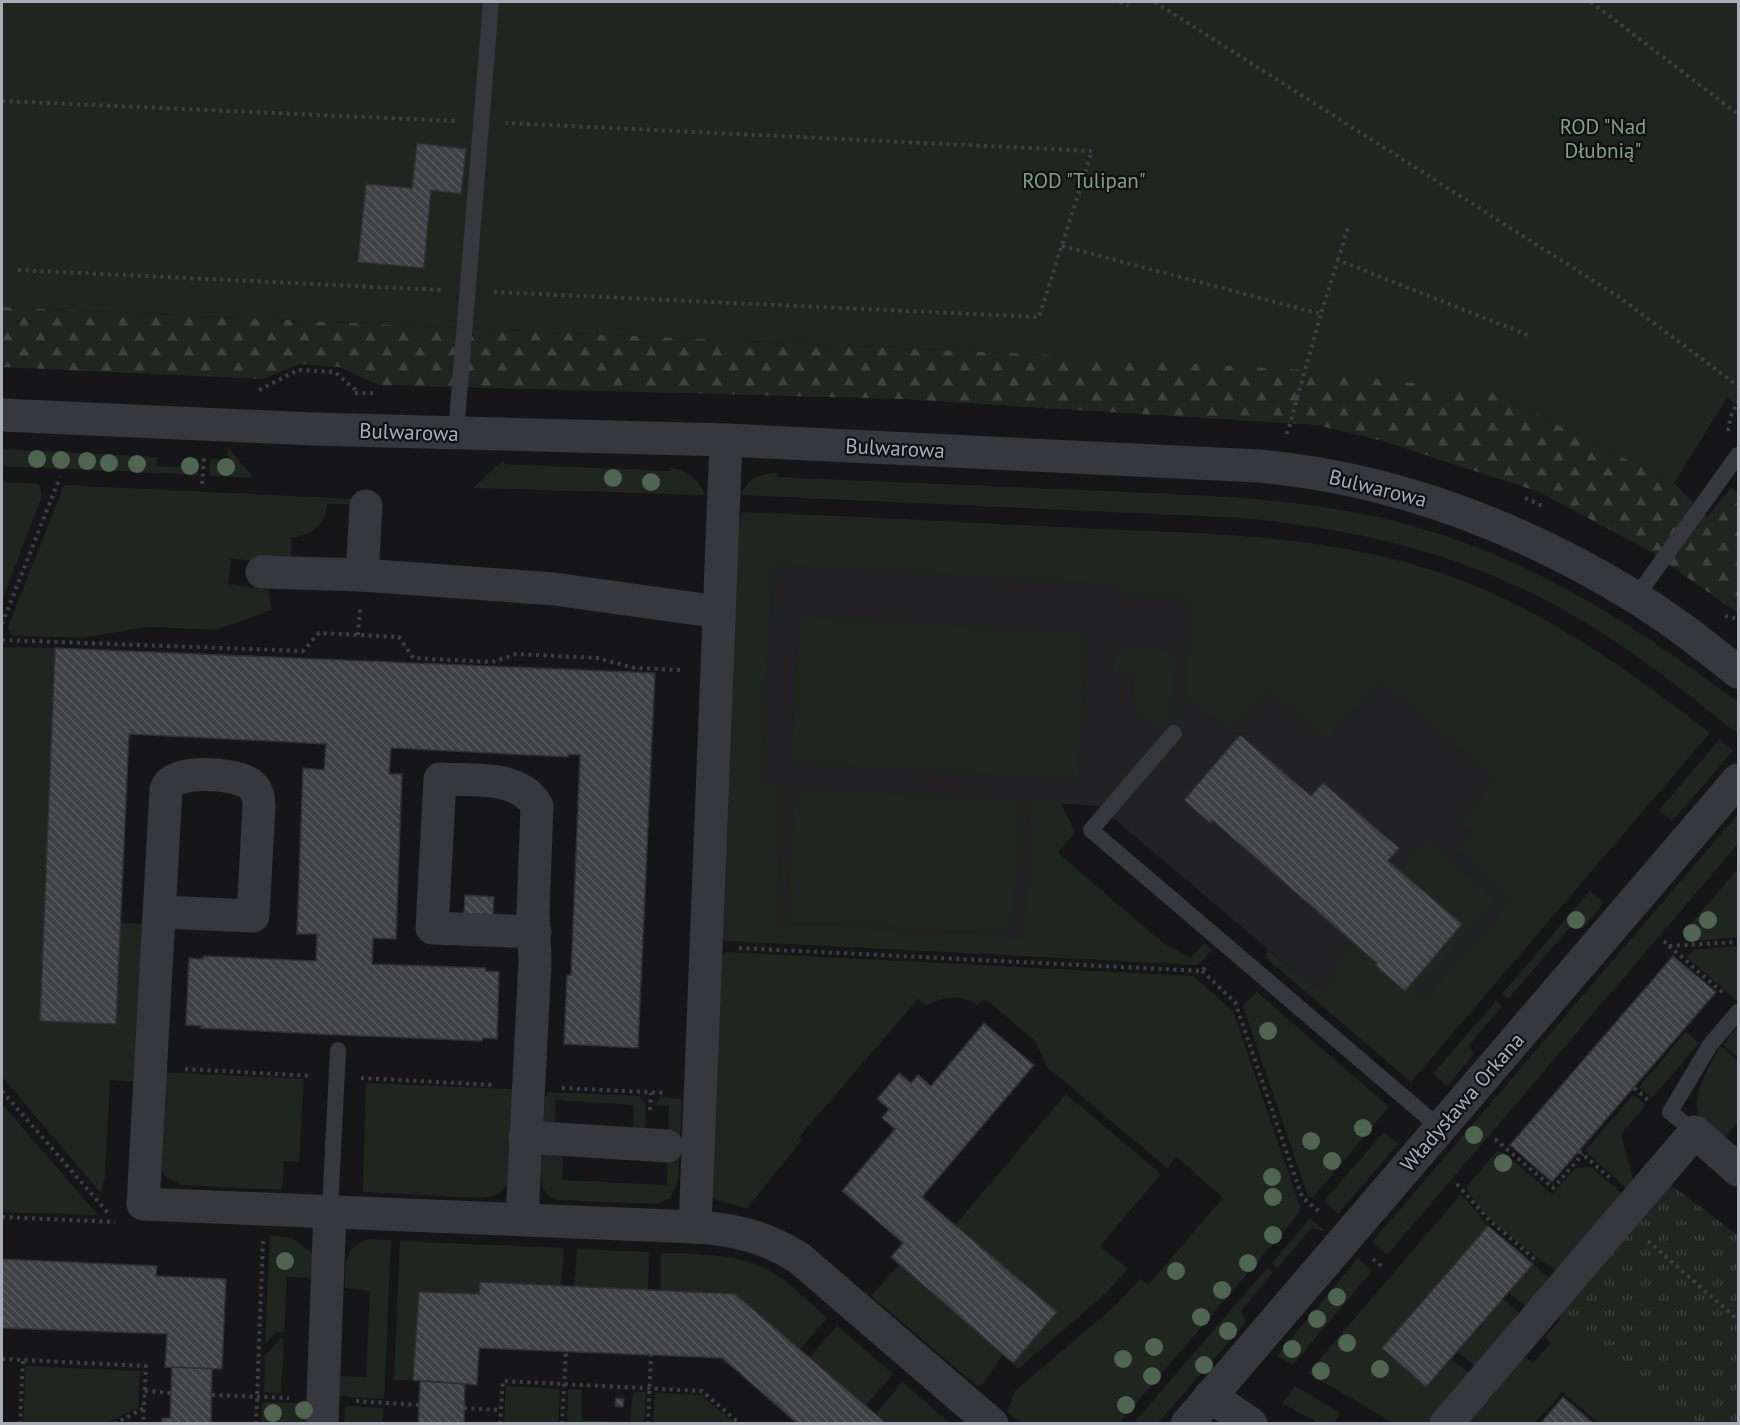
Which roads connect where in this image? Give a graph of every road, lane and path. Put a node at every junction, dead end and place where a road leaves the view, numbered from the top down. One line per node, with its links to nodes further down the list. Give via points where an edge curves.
1 (491, 2): 8 (lane)
2 (1120, 2): 5 (path)
3 (1155, 2): 16 (path, via 1619,297)
4 (1591, 2): 7 (path)
5 (1128, 6)
6 (2, 101): 8 (path)
7 (1738, 114)
8 (480, 122): 10 (path, via 1092,151); 13 (lane)
9 (1349, 224): 11 (path)
10 (1062, 246): 13 (path, via 1039,317); 14 (path)
11 (1338, 260): 14 (path); 15 (path)
12 (18, 270): 13 (path)
13 (467, 291): 21 (lane)
14 (1321, 314): 22 (path)
15 (1530, 336)
16 (1738, 386)
17 (259, 390): 18 (path, via 298,370 335,372)
18 (359, 392)
19 (1738, 401): 23 (path, via 1728,433)
20 (2, 415): 21 (street, Bulwarowa)
21 (456, 433): 24 (street, Bulwarowa)
22 (1286, 438)
23 (1733, 438)
24 (726, 440): 32 (street, Bulwarowa, via 1306,471 1382,487 1462,512 1537,544); 33 (street)
25 (204, 453): 28 (path)
26 (1738, 455): 32 (lane)
27 (60, 477): 36 (path)
28 (202, 484)
29 (366, 506): 31 (street)
30 (262, 572): 31 (street)
31 (361, 589): 33 (street, via 554,589); 37 (path)
32 (1636, 597): 40 (street, Bulwarowa)
33 (719, 612): 78 (street)
34 (1720, 615): 35 (path)
35 (1738, 619)
36 (2, 624)
37 (358, 635): 38 (path, via 319,633 303,651); 39 (path, via 399,637 412,658 492,662 516,654 597,658 634,668)
38 (2, 640)
39 (690, 670)
40 (1738, 672)
41 (1174, 733): 47 (lane, via 1091,830)
42 (1738, 780): 63 (street, Władysława Orkana)
43 (161, 912): 43 (street, via 254,916 260,806 250,784 235,777 189,775 167,785); 71 (street)
44 (535, 932): 44 (street, via 538,814 533,799 501,782 440,779 432,928); 65 (street)
45 (1664, 941): 48 (path)
46 (1738, 942): 48 (path)
47 (1224, 944): 50 (path); 63 (lane)
48 (1669, 946): 51 (path)
49 (738, 948): 50 (path)
50 (1202, 971): 75 (path, via 1235,1002 1302,1197)
51 (1727, 996)
52 (1738, 1012): 64 (lane, via 1710,1045 1670,1112)
53 (338, 1050): 72 (lane)
54 (182, 1069): 55 (path)
55 (303, 1076)
56 (370, 1079): 57 (path)
57 (501, 1085)
58 (552, 1088): 61 (path)
59 (1634, 1088): 62 (path)
60 (2, 1091): 77 (path)
61 (669, 1093)
62 (1649, 1102)
63 (1440, 1128): 91 (street, Władysława Orkana)
64 (1695, 1132): 68 (street); 76 (street)
65 (525, 1137): 67 (street); 74 (street)
66 (1495, 1139): 69 (path, via 1553,1188 1581,1153)
67 (667, 1146)
68 (1738, 1170)
69 (1614, 1182)
70 (1457, 1184): 80 (path, via 1489,1220)
71 (143, 1204): 72 (street); 77 (path, via 142,1223)
72 (330, 1210): 74 (street); 103 (street)
73 (2, 1217): 77 (path)
74 (522, 1218): 78 (street)
75 (1326, 1218)
76 (1622, 1219): 81 (path); 111 (street)
77 (116, 1222)
78 (695, 1227): 108 (street, via 746,1233 799,1258)
79 (264, 1239): 92 (path)
80 (1540, 1264)
81 (1738, 1320)
82 (566, 1352): 86 (path)
83 (651, 1355): 87 (path)
84 (2, 1359): 85 (path)
85 (23, 1360): 88 (path, via 146,1365); 99 (path)
86 (564, 1384): 87 (path); 98 (path, via 503,1381); 105 (path)
87 (650, 1388): 106 (path); 107 (path, via 702,1391)
88 (145, 1392): 89 (path); 96 (path)
89 (171, 1393)
90 (212, 1395): 92 (path)
91 (1210, 1396): 109 (street, Władysława Orkana); 110 (street)
92 (256, 1397): 93 (path); 102 (path)
93 (290, 1398)
94 (354, 1401): 95 (path)
95 (418, 1405)
96 (144, 1408): 100 (path); 101 (path)
97 (464, 1408): 98 (path)
98 (501, 1410): 104 (path)
99 (20, 1424)
100 (114, 1424)
101 (143, 1424)
102 (255, 1424)
103 (321, 1424)
104 (500, 1424)
105 (562, 1424)
106 (648, 1424)
107 (740, 1424)
108 (992, 1424)
109 (1187, 1424)
110 (1251, 1424)
111 (1446, 1424)

